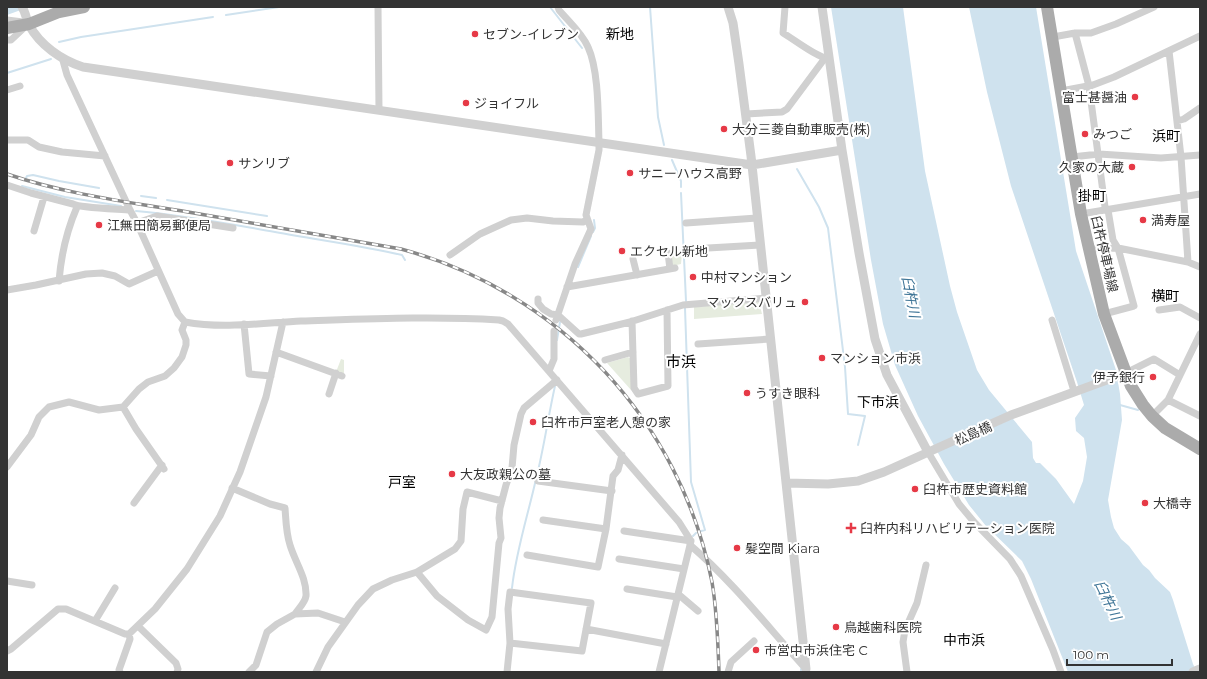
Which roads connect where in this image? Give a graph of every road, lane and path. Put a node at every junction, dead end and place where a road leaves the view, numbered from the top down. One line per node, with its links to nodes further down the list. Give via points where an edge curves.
1 (84, 7): 11 (main road, via 59,12)
2 (378, 7): 25 (street)
3 (558, 7): 29 (street, via 580,34 595,70)
4 (728, 7): 26 (street, via 733,23)
5 (785, 7): 19 (street, via 784,33 812,52)
6 (822, 7): 19 (street)
7 (1047, 7): 15 (main road, 臼杵停車場線)
8 (1154, 7): 13 (street, via 1091,33)
9 (24, 9): 11 (street)
10 (7, 20): 11 (street)
11 (29, 24): 12 (main road); 16 (street, via 11,40); 18 (street, via 45,46)
12 (7, 28)
13 (1075, 33): 15 (street); 21 (street)
14 (1200, 36): 17 (street)
15 (1053, 37): 23 (main road, 臼杵停車場線)
16 (7, 40)
17 (1169, 51): 21 (street); 27 (street)
18 (62, 57): 25 (street, via 87,67); 33 (street)
19 (827, 58): 26 (street, via 787,109 782,112); 30 (street)
20 (20, 86): 22 (street)
21 (1089, 86): 23 (street); 31 (street)
22 (7, 90)
23 (1061, 91): 34 (main road, 臼杵停車場線)
24 (1200, 108): 27 (street)
25 (379, 110): 29 (street)
26 (746, 114): 36 (street)
27 (1177, 121): 35 (street)
28 (7, 140): 33 (street, via 28,140 39,147 62,152)
29 (599, 142): 36 (street); 46 (street, via 586,215)
30 (842, 150): 36 (street); 96 (street, via 875,339 887,375)
31 (1099, 154): 34 (street); 35 (street); 43 (street, via 1105,207)
32 (1200, 155): 35 (street)
33 (105, 156): 42 (street)
34 (1072, 157): 44 (main road, 臼杵停車場線)
35 (1181, 157): 39 (street)
36 (752, 164): 45 (street)
37 (7, 185): 40 (street)
38 (1200, 194): 39 (street)
39 (1184, 196): 43 (street); 58 (street)
40 (44, 197): 41 (street); 50 (street)
41 (77, 207): 42 (street); 62 (street, via 60,264)
42 (130, 210): 47 (street)
43 (1108, 210): 44 (street); 53 (street, via 1113,240)
44 (1081, 214): 54 (main road, 臼杵停車場線)
45 (757, 218): 48 (street); 51 (street)
46 (588, 220): 56 (street, via 511,220 480,234); 63 (street, via 591,229 574,264)
47 (138, 223): 49 (street, via 157,216); 60 (street)
48 (686, 223)
49 (233, 228)
50 (34, 231)
51 (760, 245): 52 (street); 65 (street)
52 (708, 248)
53 (1118, 248): 54 (street); 58 (street); 69 (street, via 1134,306)
54 (1088, 249): 69 (main road, 臼杵停車場線)
55 (668, 253): 61 (street, via 672,268)
56 (450, 255)
57 (634, 259): 61 (street)
58 (1188, 262): 59 (street)
59 (1200, 267)
60 (158, 271): 62 (street, via 129,284 115,276 102,273); 73 (street, via 178,314)
61 (637, 275): 63 (street)
62 (59, 281): 64 (street)
63 (570, 287): 70 (street)
64 (7, 290)
65 (766, 298): 67 (street, via 683,304); 79 (street)
66 (538, 299): 70 (street, via 543,309)
67 (667, 310): 75 (street); 82 (street, via 668,386 638,394 634,388)
68 (1159, 310): 71 (street, via 1180,307)
69 (1104, 314): 85 (main road, 臼杵停車場線)
70 (557, 318): 75 (street, via 579,334)
71 (1200, 318)
72 (1052, 320): 89 (street)
73 (185, 322): 76 (street); 92 (street, via 182,330 186,345 182,357 174,368 165,376 148,382)
74 (283, 322): 76 (street); 81 (street); 84 (street, via 404,318 499,320 508,324)
75 (632, 322): 82 (street)
76 (244, 324): 87 (street, via 249,374)
77 (554, 330): 84 (street, via 554,359)
78 (1200, 334): 86 (street)
79 (770, 339): 80 (street); 100 (street)
80 (698, 344)
81 (276, 352): 87 (street); 90 (street, via 339,375)
82 (633, 352): 83 (street)
83 (605, 360)
84 (549, 371): 88 (street)
85 (1122, 374): 86 (street, via 1154,359); 89 (street, 松島橋); 93 (main road, 臼杵停車場線)
86 (1180, 375): 91 (street)
87 (271, 376): 101 (street, via 247,454)
88 (556, 380): 97 (street); 103 (street, via 524,408 521,414 512,468)
89 (1075, 391): 96 (street, 松島橋, via 1011,415)
90 (329, 394)
91 (1168, 400): 93 (street); 94 (street)
92 (123, 407): 98 (street, via 99,410 69,402 49,407 39,416 31,435); 104 (street, via 163,468)
93 (1152, 416): 95 (main road, 臼杵停車場線)
94 (1200, 416)
95 (1200, 449)
96 (931, 451): 100 (street, 松島橋, via 858,481 828,484); 139 (street, via 959,504 1010,559 1021,576)
97 (622, 455): 102 (street, via 618,470 613,476); 108 (street, via 679,522)
98 (7, 466)
99 (538, 481): 102 (street)
100 (786, 483): 130 (street)
101 (232, 488): 120 (street, via 285,508 285,527 289,544 301,571 305,590 305,600); 123 (street, via 220,516 187,569 156,609)
102 (612, 491): 106 (street)
103 (502, 501): 113 (street, via 467,492 461,541 455,549); 113 (street, via 499,518 501,538 492,617 486,630 436,596)
104 (134, 503)
105 (542, 520): 106 (street)
106 (606, 529): 109 (street, via 598,567)
107 (624, 531): 108 (street)
108 (690, 543): 112 (street); 130 (street, via 754,608)
109 (527, 555)
110 (619, 559): 112 (street)
111 (926, 565): 138 (street, via 917,603 905,630 903,642)
112 (684, 569): 118 (street)
113 (417, 572): 122 (street, via 374,589)
114 (7, 581): 115 (street)
115 (32, 585)
116 (115, 588): 121 (street)
117 (627, 589): 118 (street)
118 (678, 596): 119 (street); 128 (street)
119 (698, 611)
120 (295, 614): 122 (street, via 318,613); 133 (street, via 267,632 256,665)
121 (95, 621): 125 (street); 129 (street, via 66,609 58,610)
122 (345, 622): 134 (street, via 328,647)
123 (138, 626): 125 (street); 132 (street, via 176,663)
124 (586, 629): 127 (street, via 582,651); 127 (street, via 591,603 510,592); 128 (street)
125 (129, 634): 131 (street, via 130,639)
126 (754, 641): 137 (street, via 731,662)
127 (510, 643): 135 (street)
128 (666, 644): 136 (street)
129 (7, 651)
130 (808, 670)
131 (120, 672)
132 (177, 672)
133 (249, 672)
134 (316, 672)
135 (507, 672)
136 (660, 672)
137 (728, 672)
138 (907, 672)
139 (1061, 672)

